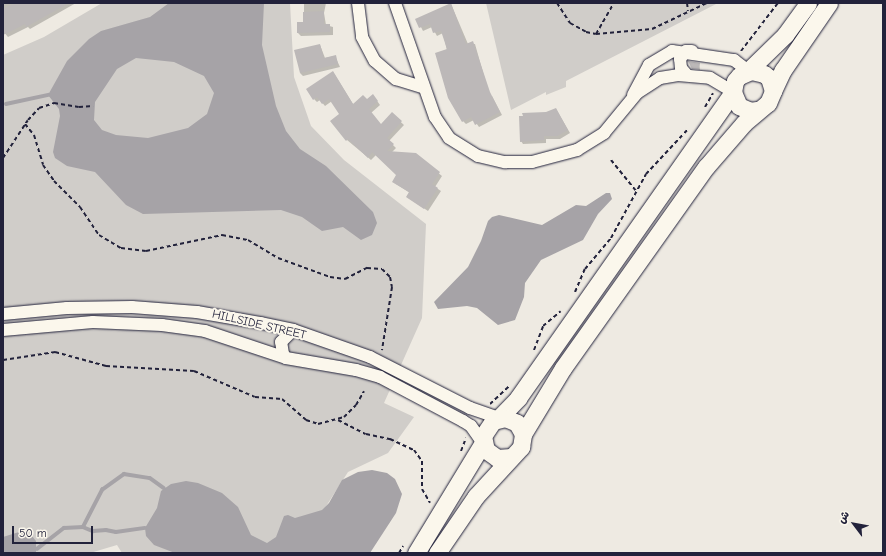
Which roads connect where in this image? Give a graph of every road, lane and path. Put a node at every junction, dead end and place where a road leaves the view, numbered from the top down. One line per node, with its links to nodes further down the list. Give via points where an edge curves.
1 (358, 3): 17 (street, via 362,37 375,61 396,79)
2 (395, 3): 17 (street)
3 (558, 3): 11 (path, via 570,23 586,32)
4 (614, 3): 11 (path)
5 (687, 3): 10 (path)
6 (707, 3): 10 (path)
7 (778, 3): 13 (path)
8 (808, 3): 14 (street, via 785,35)
9 (829, 3): 18 (street, via 783,70)
10 (688, 11): 11 (path, via 671,22 652,29)
11 (596, 34)
12 (686, 51): 13 (street); 15 (street, via 680,64); 19 (street, via 672,51 652,62 643,73)
13 (734, 60): 14 (street)
14 (748, 71): 16 (street); 18 (street, via 764,74 769,78)
15 (687, 75): 16 (street, via 710,78); 19 (street, via 660,78 644,87)
16 (726, 87): 21 (street, via 738,106); 22 (path); 40 (street, via 523,391)
17 (423, 88): 19 (street, via 441,128 458,146 478,156 512,162 548,160 577,150 604,132)
18 (773, 91): 21 (street, via 768,103)
19 (631, 100)
20 (93, 106): 23 (path, via 48,104 35,111)
21 (757, 110): 43 (street, via 718,152 628,275 563,368)
22 (701, 112)
23 (25, 124): 25 (path); 33 (path, via 34,135 43,165 54,181 80,207 99,235 121,248 146,251 211,236 227,236 248,240 278,258 330,277 345,279 372,267 382,270 390,277 392,287)
24 (693, 124): 27 (path, via 646,174)
25 (3, 158)
26 (611, 160): 27 (path)
27 (637, 192): 28 (path, via 611,238 585,269)
28 (572, 297)
29 (564, 309): 34 (path, via 543,326)
30 (3, 314): 32 (street, HILLSIDE STREET, via 73,308 158,308 229,316)
31 (3, 330): 35 (street, HILLSIDE STREET, via 93,322 162,325 226,337)
32 (293, 330): 35 (street, via 281,342); 39 (street, HILLSIDE STREET, via 383,363)
33 (381, 353)
34 (532, 356)
35 (286, 358): 42 (street, HILLSIDE STREET, via 356,370 380,377)
36 (3, 360): 41 (path, via 55,352 106,366 194,371 255,397 282,399 312,423 325,424)
37 (512, 383): 39 (path)
38 (364, 391): 41 (path, via 350,412)
39 (480, 412): 40 (street, HILLSIDE STREET)
40 (499, 418): 43 (street, via 517,423); 44 (street, via 484,430)
41 (338, 420): 48 (path, via 366,434 390,439 414,450 422,461 422,489)
42 (471, 426): 44 (street, HILLSIDE STREET); 45 (path)
43 (523, 434): 46 (street, via 521,447)
44 (483, 443): 46 (street, via 486,450 497,458); 50 (street)
45 (460, 455)
46 (511, 457): 52 (street, via 476,496)
47 (435, 499): 48 (path)
48 (431, 504): 49 (path)
49 (427, 510)
50 (411, 547): 51 (path)
51 (399, 553)
52 (437, 553)

